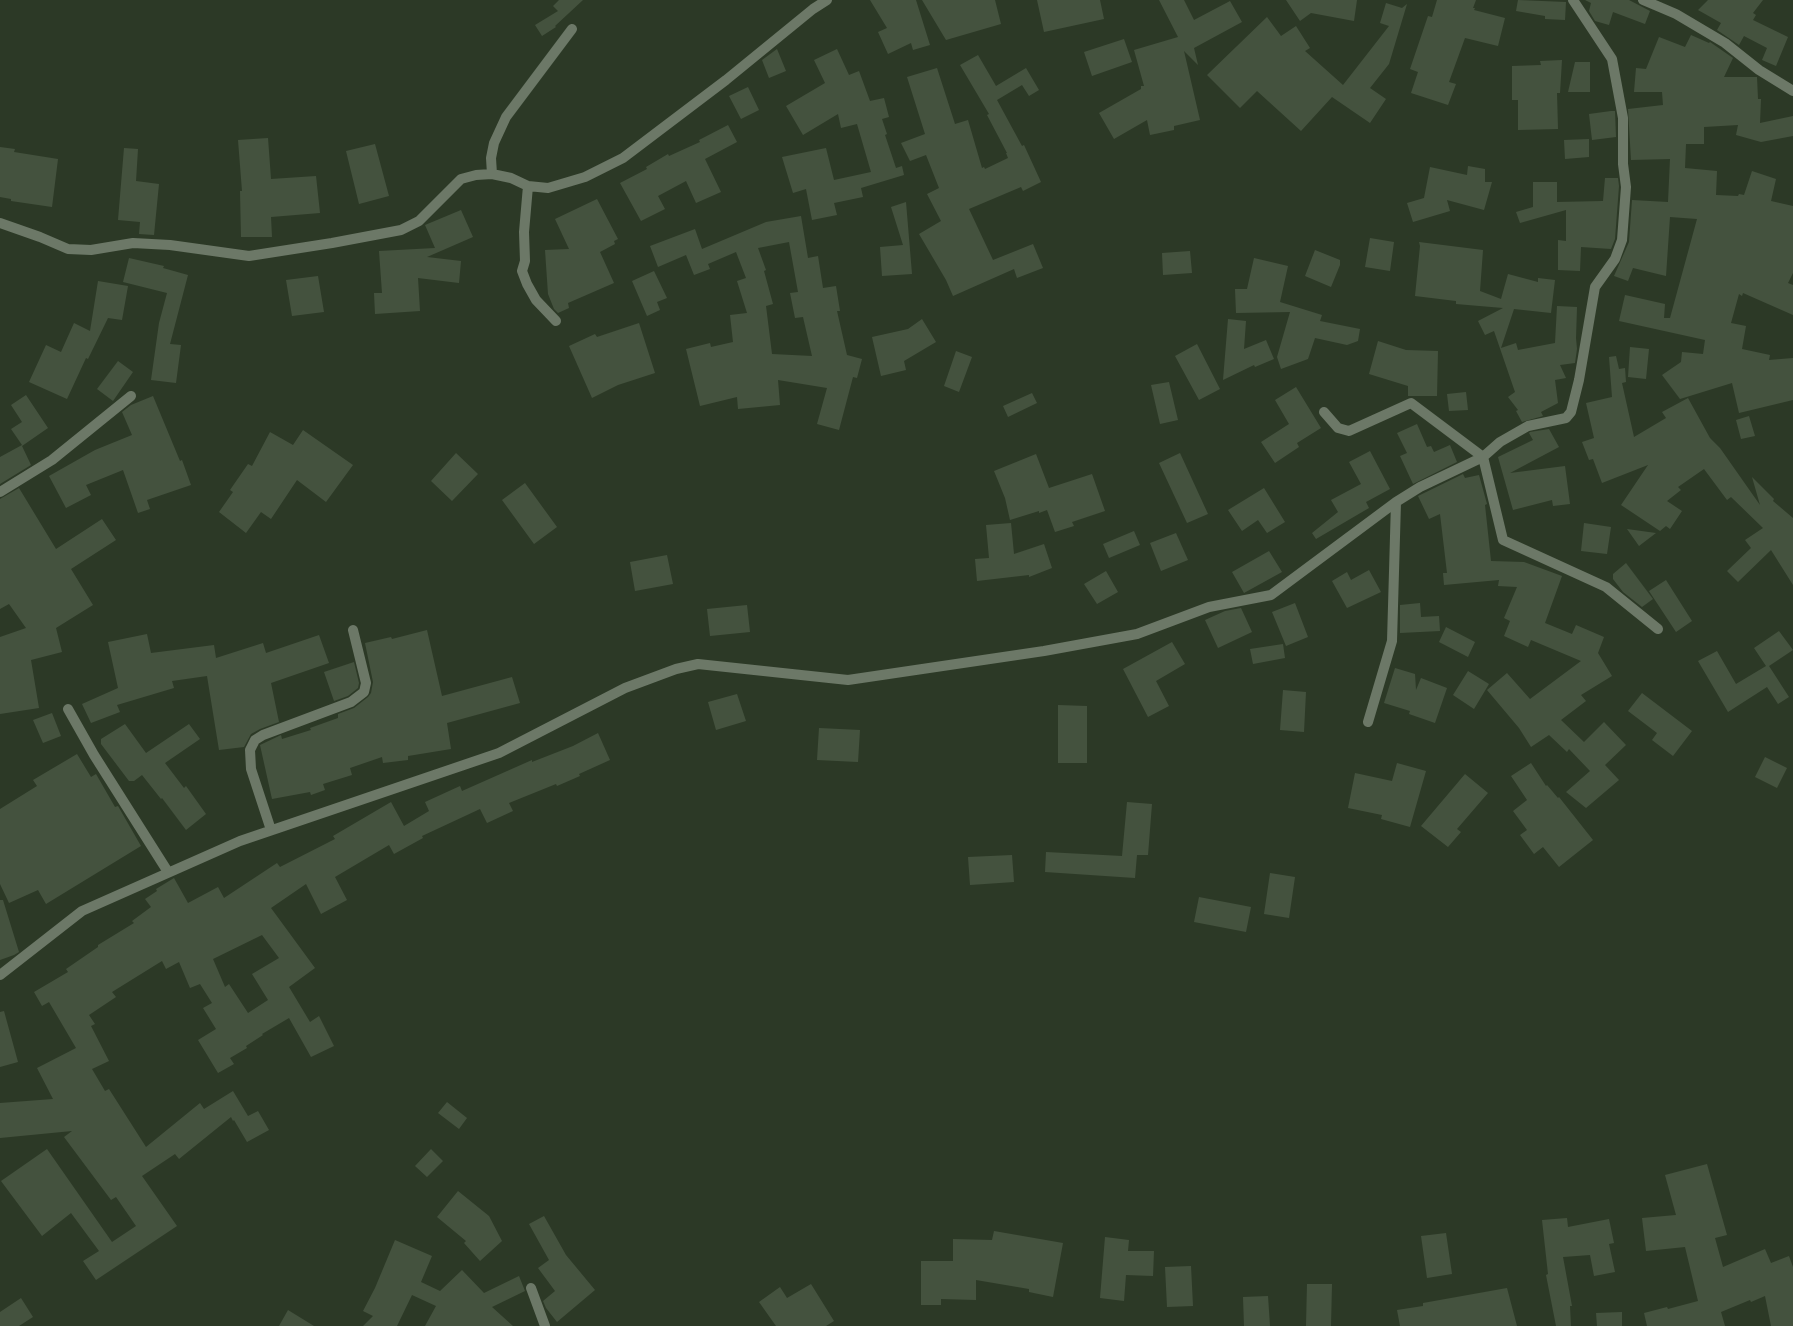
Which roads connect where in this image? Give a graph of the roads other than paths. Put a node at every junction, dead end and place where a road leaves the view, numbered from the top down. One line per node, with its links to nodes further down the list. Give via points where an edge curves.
1 (827, 0): 7 (street, via 623,158 585,177 548,188)
2 (1573, 0): 12 (street, via 1612,59 1619,89 1626,187 1622,240 1615,259 1595,286 1570,416 1528,426 1500,442)
3 (1643, 0): 5 (street, via 1676,14 1725,43)
4 (572, 29): 6 (street, via 506,117 494,143)
5 (1793, 91)
6 (492, 174): 7 (street); 8 (street, via 461,179 419,221 402,230 249,256 170,245 68,249)
7 (528, 186): 9 (street, via 522,271 536,300)
8 (0, 223)
9 (556, 321)
10 (130, 396): 13 (street, via 52,460)
11 (1324, 412): 12 (street, via 1338,428 1349,431 1411,402)
12 (1483, 457): 14 (street); 15 (street, via 1503,540 1606,588)
13 (0, 492)
14 (1396, 502): 18 (street, via 1392,641); 19 (street, via 1271,596 1209,607 1137,634 848,680 698,664 676,669 625,688 499,753)
15 (1658, 629)
16 (352, 630): 19 (street, via 366,683 364,692 351,702 263,735 255,740 250,750 251,769)
17 (68, 708): 20 (street)
18 (1368, 722)
19 (271, 830): 20 (street)
20 (168, 872): 21 (street, via 82,911)
21 (0, 975)
22 (531, 1288): 23 (street)
23 (545, 1326)

